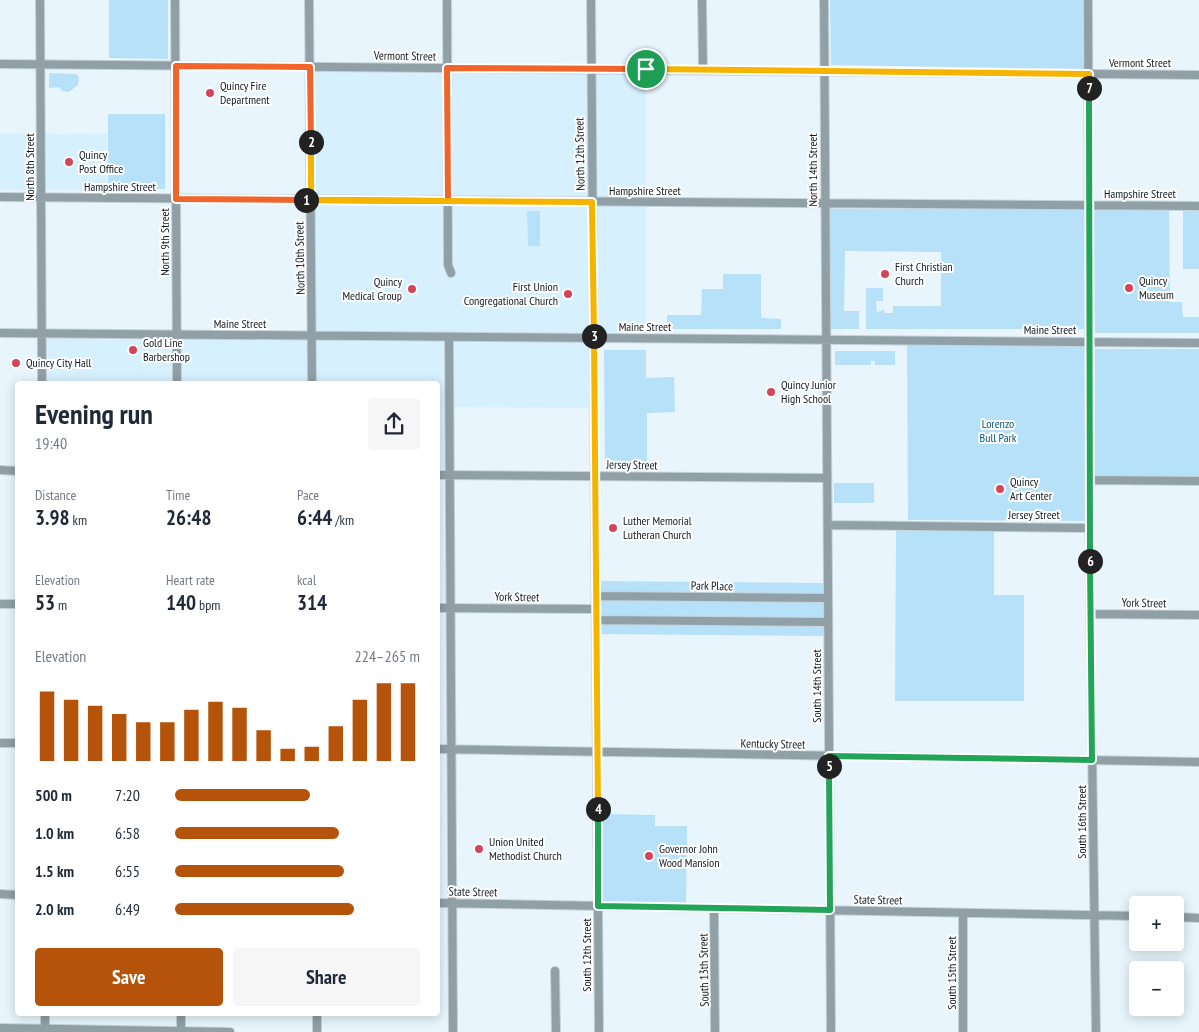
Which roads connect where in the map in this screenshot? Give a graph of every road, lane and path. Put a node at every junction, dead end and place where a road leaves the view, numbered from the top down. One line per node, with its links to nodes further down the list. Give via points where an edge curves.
1 (40, 0): 10 (street, North 8th Street)
2 (175, 0): 11 (street, North 9th Street)
3 (310, 0): 12 (street, North 10th Street)
4 (446, 0): 13 (street)
5 (591, 0): 14 (street, North 12th Street)
6 (702, 0): 15 (street)
7 (824, 0): 16 (street, North 14th Street)
8 (1088, 0): 17 (street, South 16th Street)
9 (0, 64): 10 (street, Vermont Street)
10 (41, 64): 11 (street, Vermont Street); 20 (street, North 8th Street)
11 (176, 66): 12 (street, Vermont Street); 21 (street, North 9th Street)
12 (310, 67): 13 (street, Vermont Street); 22 (street, North 10th Street)
13 (447, 68): 14 (street, Vermont Street); 23 (street)
14 (591, 68): 15 (street, Vermont Street); 24 (street, North 12th Street)
15 (703, 70): 16 (street, Vermont Street)
16 (824, 72): 17 (street, Vermont Street); 25 (street, North 14th Street)
17 (1089, 74): 18 (street, Vermont Street); 26 (street, South 16th Street)
18 (1199, 75)
19 (0, 197): 20 (street, Hampshire Street)
20 (42, 198): 21 (street, Hampshire Street); 30 (street, North 8th Street)
21 (176, 199): 22 (street, Hampshire Street); 31 (street, North 9th Street)
22 (311, 200): 23 (street, Hampshire Street); 32 (street, North 10th Street)
23 (448, 201): 24 (street, Hampshire Street); 28 (street, via 448,265)
24 (592, 202): 25 (street, Hampshire Street); 34 (street, North 12th Street)
25 (824, 204): 26 (street, Hampshire Street); 35 (street, North 14th Street)
26 (1089, 205): 27 (street, Hampshire Street); 36 (street, South 16th Street)
27 (1199, 206)
28 (451, 273)
29 (0, 333): 30 (street, Maine Street)
30 (42, 334): 31 (street, Maine Street); 38 (street, North 8th Street)
31 (177, 335): 32 (street, Maine Street); 39 (street, North 9th Street)
32 (312, 336): 33 (street, Maine Street); 40 (street, North 10th Street)
33 (449, 337): 34 (street, Maine Street); 44 (street)
34 (594, 338): 35 (street, Maine Street); 45 (street, South 12th Street)
35 (826, 340): 36 (street, Maine Street); 46 (street, South 14th Street)
36 (1089, 342): 37 (street, Maine Street); 47 (street, South 16th Street)
37 (1199, 343)
38 (42, 381)
39 (177, 381)
40 (312, 381)
41 (0, 470): 42 (street)
42 (15, 471)
43 (440, 475): 44 (street, Jersey Street)
44 (450, 475): 45 (street, Jersey Street); 56 (street)
45 (595, 476): 46 (street, Jersey Street); 51 (street, South 12th Street)
46 (827, 478): 49 (street, South 14th Street)
47 (1090, 480): 48 (street); 50 (street, South 16th Street)
48 (1199, 481)
49 (828, 525): 50 (street, Jersey Street); 52 (street, South 14th Street)
50 (1090, 528): 58 (street, South 16th Street)
51 (596, 596): 52 (street, Park Place); 57 (street, South 12th Street)
52 (828, 598): 61 (street, South 14th Street)
53 (0, 604): 54 (street)
54 (15, 604)
55 (440, 608): 56 (street, York Street)
56 (451, 608): 57 (street, York Street); 65 (street)
57 (596, 609): 60 (street, South 12th Street)
58 (1090, 614): 59 (street, York Street); 68 (street, South 16th Street)
59 (1199, 615)
60 (596, 620): 61 (street); 66 (street, South 12th Street)
61 (828, 622): 67 (street, South 14th Street)
62 (0, 743): 63 (street)
63 (15, 743)
64 (440, 749): 65 (street, Kentucky Street)
65 (451, 749): 66 (street, Kentucky Street); 73 (street)
66 (597, 752): 67 (street, Kentucky Street); 74 (street, South 12th Street)
67 (829, 756): 68 (street, Kentucky Street); 76 (street, South 14th Street)
68 (1092, 760): 69 (street, Kentucky Street); 78 (street, South 16th Street)
69 (1199, 762)
70 (0, 894): 71 (street)
71 (15, 895)
72 (440, 903): 73 (street, State Street)
73 (452, 903): 74 (street, State Street); 91 (street)
74 (598, 906): 75 (street, State Street); 93 (street, South 12th Street)
75 (714, 908): 76 (street, State Street); 94 (street, South 13th Street)
76 (830, 910): 77 (street, State Street); 95 (street, South 14th Street)
77 (963, 913): 78 (street, State Street); 96 (street, South 15th Street)
78 (1094, 916): 79 (street, State Street); 97 (street, South 16th Street)
79 (1129, 916)
80 (1184, 917): 81 (street)
81 (1199, 918)
82 (555, 971): 92 (street)
83 (45, 1016): 87 (street)
84 (181, 1016): 88 (street)
85 (317, 1016): 90 (street)
86 (0, 1028): 87 (street)
87 (45, 1030): 88 (street)
88 (181, 1032): 89 (street)
89 (230, 1032)
90 (317, 1032)
91 (453, 1032)
92 (556, 1032)
93 (599, 1032)
94 (716, 1032)
95 (831, 1032)
96 (964, 1032)
97 (1096, 1032)

